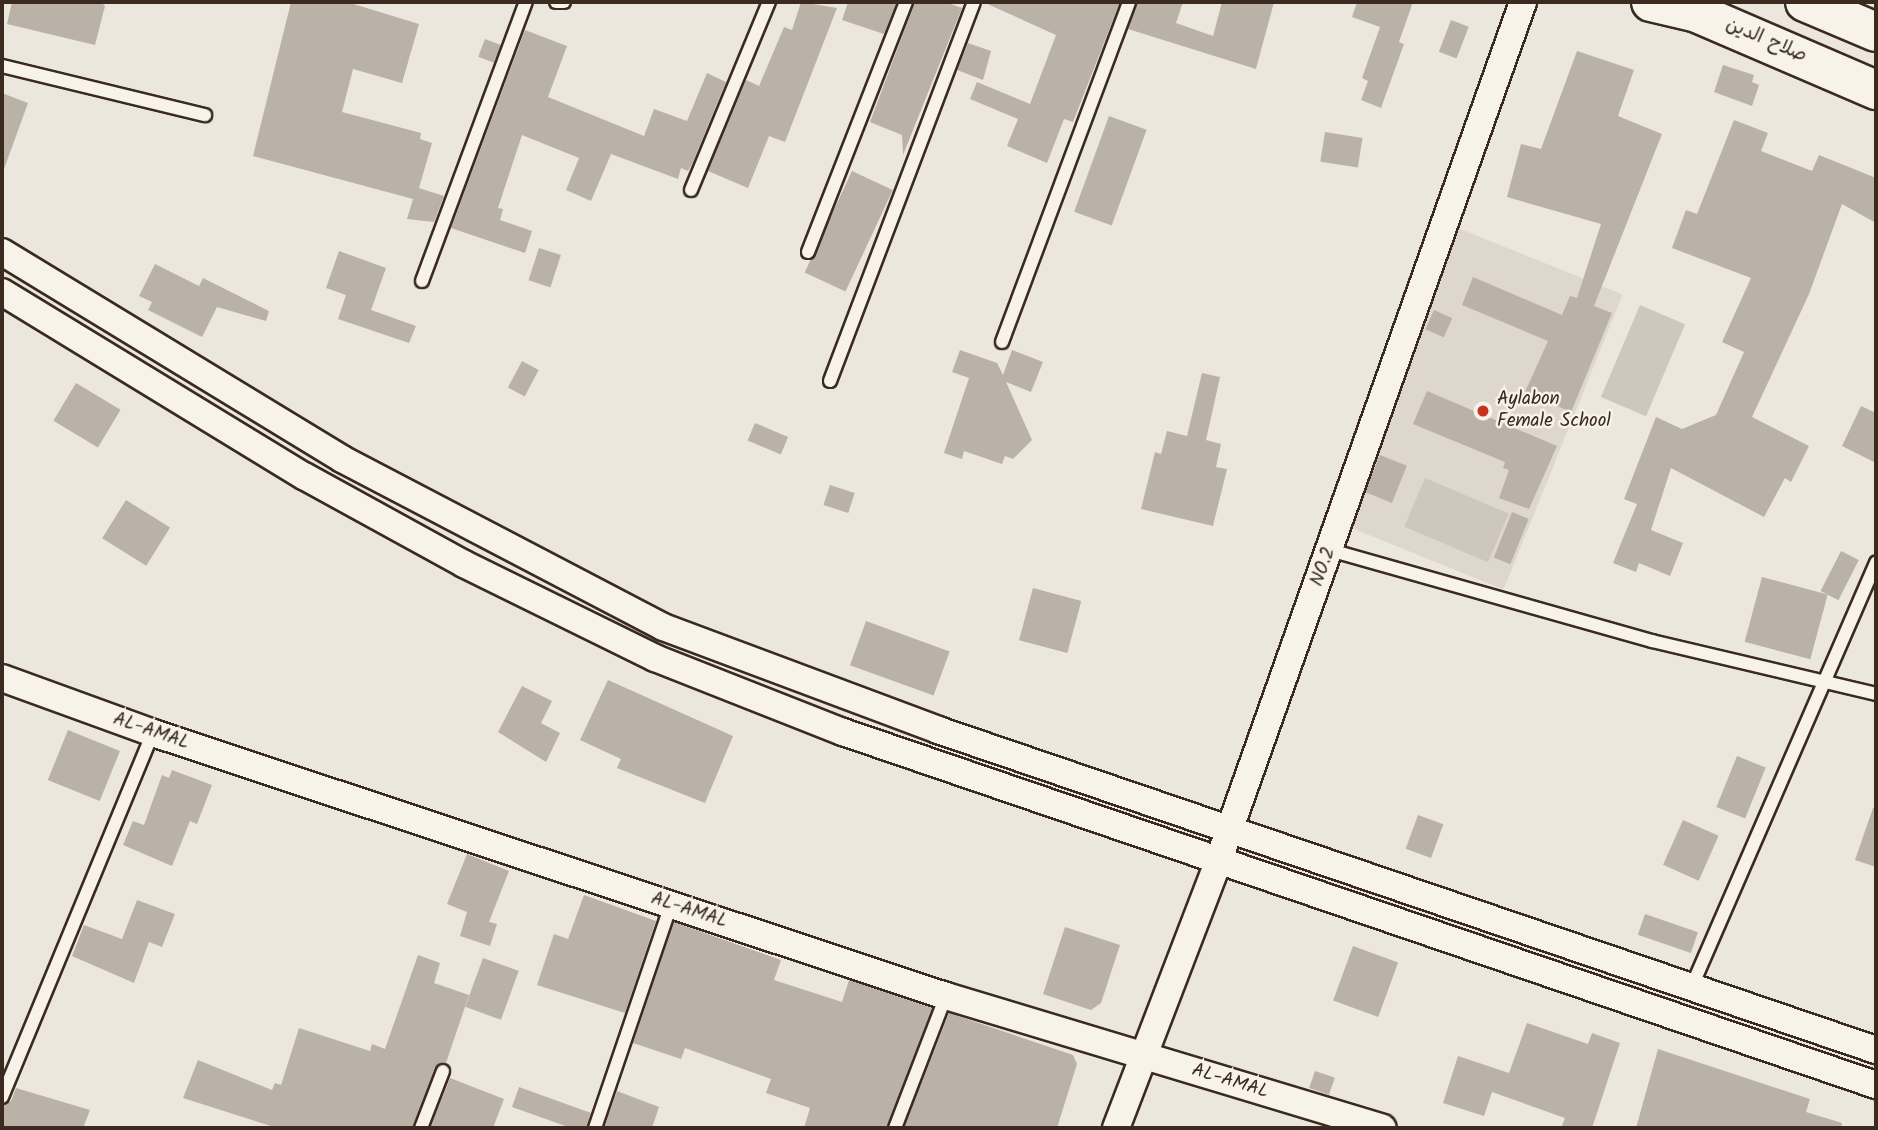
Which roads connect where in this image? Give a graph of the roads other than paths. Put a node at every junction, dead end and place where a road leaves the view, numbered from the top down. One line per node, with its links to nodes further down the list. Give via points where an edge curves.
1 (526, 2): 18 (lane)
2 (556, 2): 3 (lane)
3 (564, 2)
4 (769, 2): 15 (lane)
5 (906, 2): 17 (lane)
6 (974, 2): 21 (lane)
7 (1129, 2): 20 (lane)
8 (1523, 2): 22 (street, NO.2)
9 (1651, 2): 13 (highway, صلاح الدين, via 1698,13)
10 (1829, 6): 11 (highway)
11 (1876, 32)
12 (2, 66): 14 (lane)
13 (1876, 90)
14 (205, 115)
15 (691, 190)
16 (2, 252): 28 (street, via 342,459 604,600 774,671)
17 (808, 252)
18 (422, 281)
19 (2, 292): 29 (street, via 304,476 570,618 843,732)
20 (1002, 342)
21 (830, 381)
22 (1329, 550): 25 (lane, via 1652,641); 28 (street, NO.2)
23 (1876, 562): 25 (lane)
24 (2, 678): 27 (street, AL-AMAL)
25 (1825, 678): 26 (lane); 31 (lane)
26 (1876, 694)
27 (153, 733): 30 (street, AL-AMAL); 37 (lane)
28 (1229, 829): 29 (street, NO.2); 31 (street)
29 (1219, 862): 34 (street, NO.2); 36 (street)
30 (671, 905): 32 (street, AL-AMAL); 39 (lane)
31 (1692, 986): 33 (street)
32 (946, 996): 34 (street, AL-AMAL); 40 (lane)
33 (1876, 1050)
34 (1146, 1056): 41 (street, NO.2); 42 (street, AL-AMAL)
35 (443, 1071): 38 (lane)
36 (1876, 1085)
37 (2, 1097)
38 (421, 1128)
39 (595, 1128)
40 (895, 1128)
41 (1116, 1128)
42 (1382, 1128)

